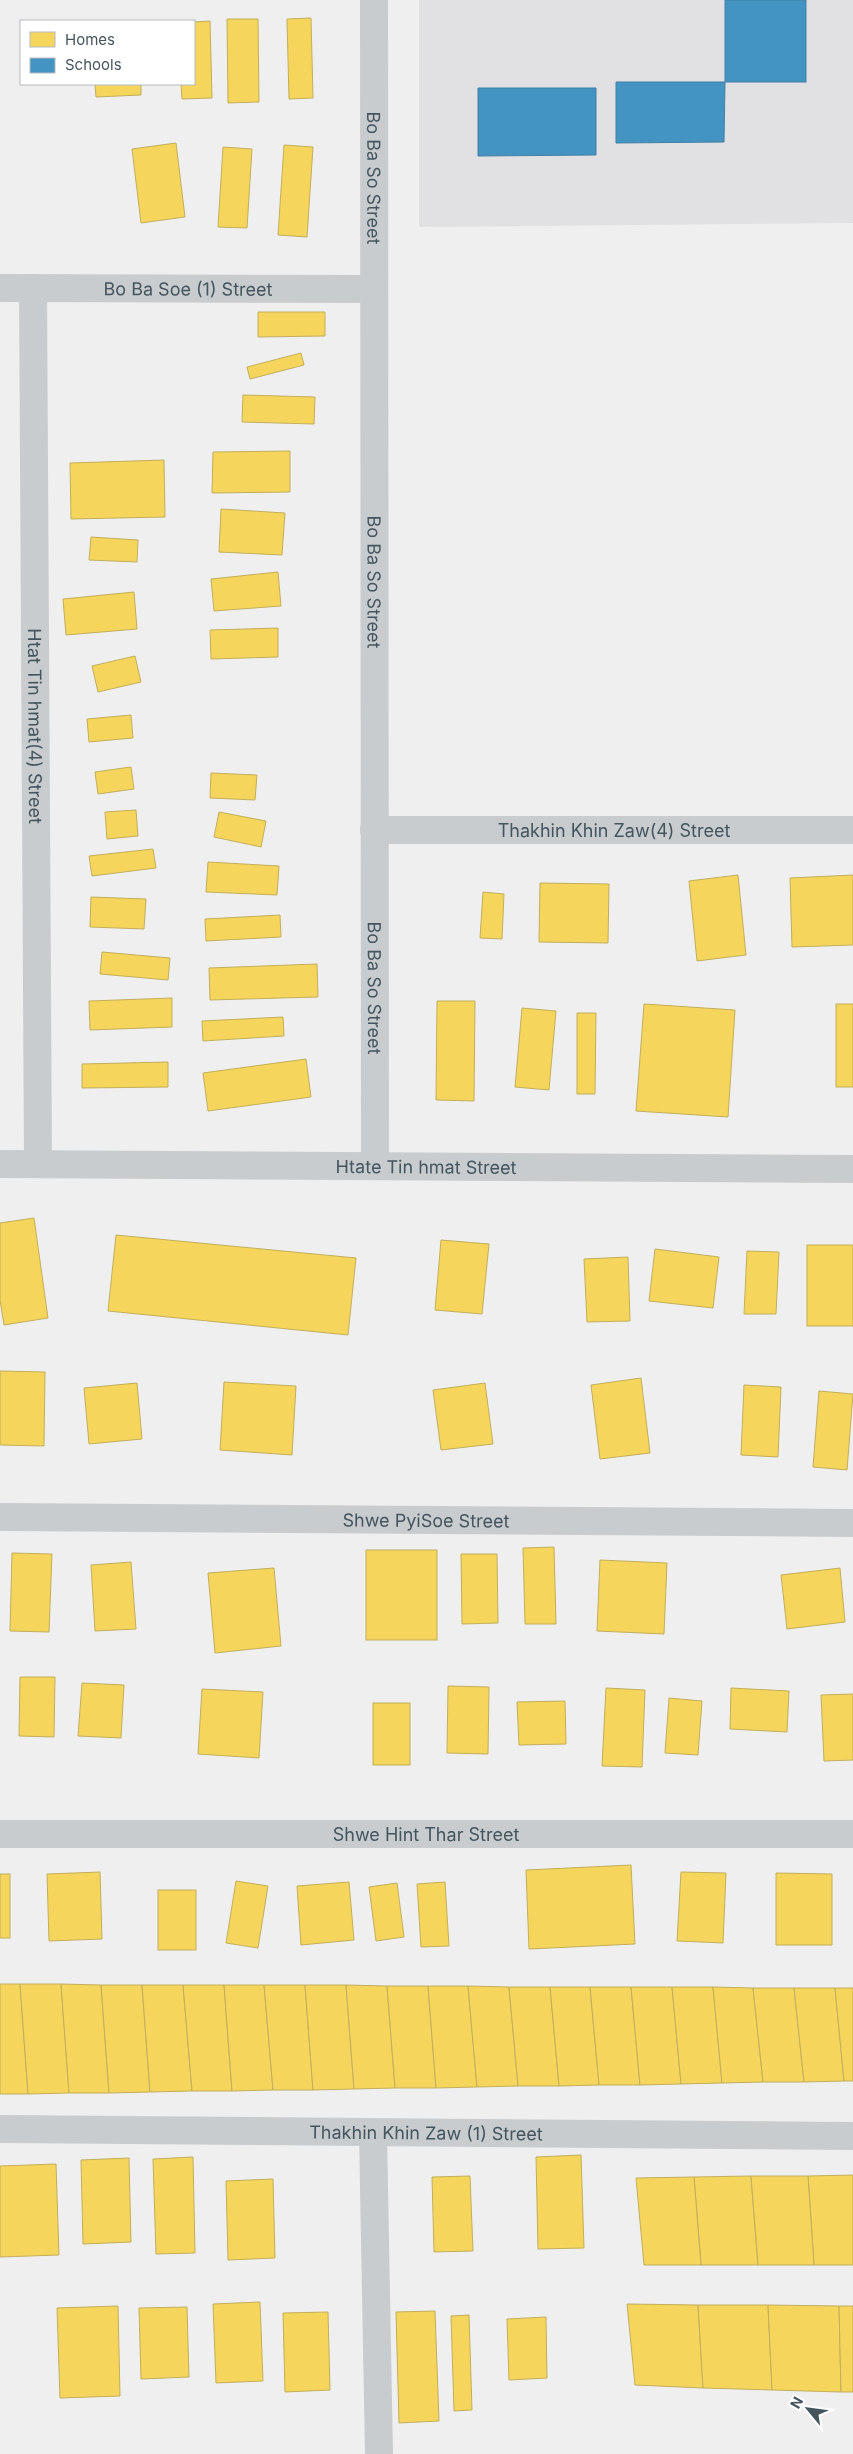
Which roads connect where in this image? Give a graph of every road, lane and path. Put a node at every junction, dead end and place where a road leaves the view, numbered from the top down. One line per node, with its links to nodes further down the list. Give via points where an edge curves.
1 (374, 0): 4 (street, Bo Ba So Street)
2 (0, 288): 3 (street, Bo Ba Soe (1) Street)
3 (33, 288): 4 (street, Bo Ba Soe (1) Street); 8 (street, Htat Tin hmat(4) Street)
4 (374, 289): 5 (street, Bo Ba So Street)
5 (374, 830): 6 (street, Thakhin Khin Zaw(4) Street); 9 (street, Bo Ba So Street)
6 (853, 830)
7 (0, 1164): 8 (street, Htate Tin hmat Street)
8 (38, 1164): 9 (street, Htate Tin hmat Street)
9 (375, 1166): 10 (street, Htate Tin hmat Street)
10 (853, 1169)
11 (0, 1517): 12 (street, Shwe PyiSoe Street)
12 (853, 1523)
13 (0, 1834): 14 (street, Shwe Hint Thar Street)
14 (853, 1834)
15 (0, 2130): 16 (street, Thakhin Khin Zaw (1) Street)
16 (373, 2133): 17 (street, Thakhin Khin Zaw (1) Street); 18 (street)
17 (853, 2136)
18 (379, 2454)

